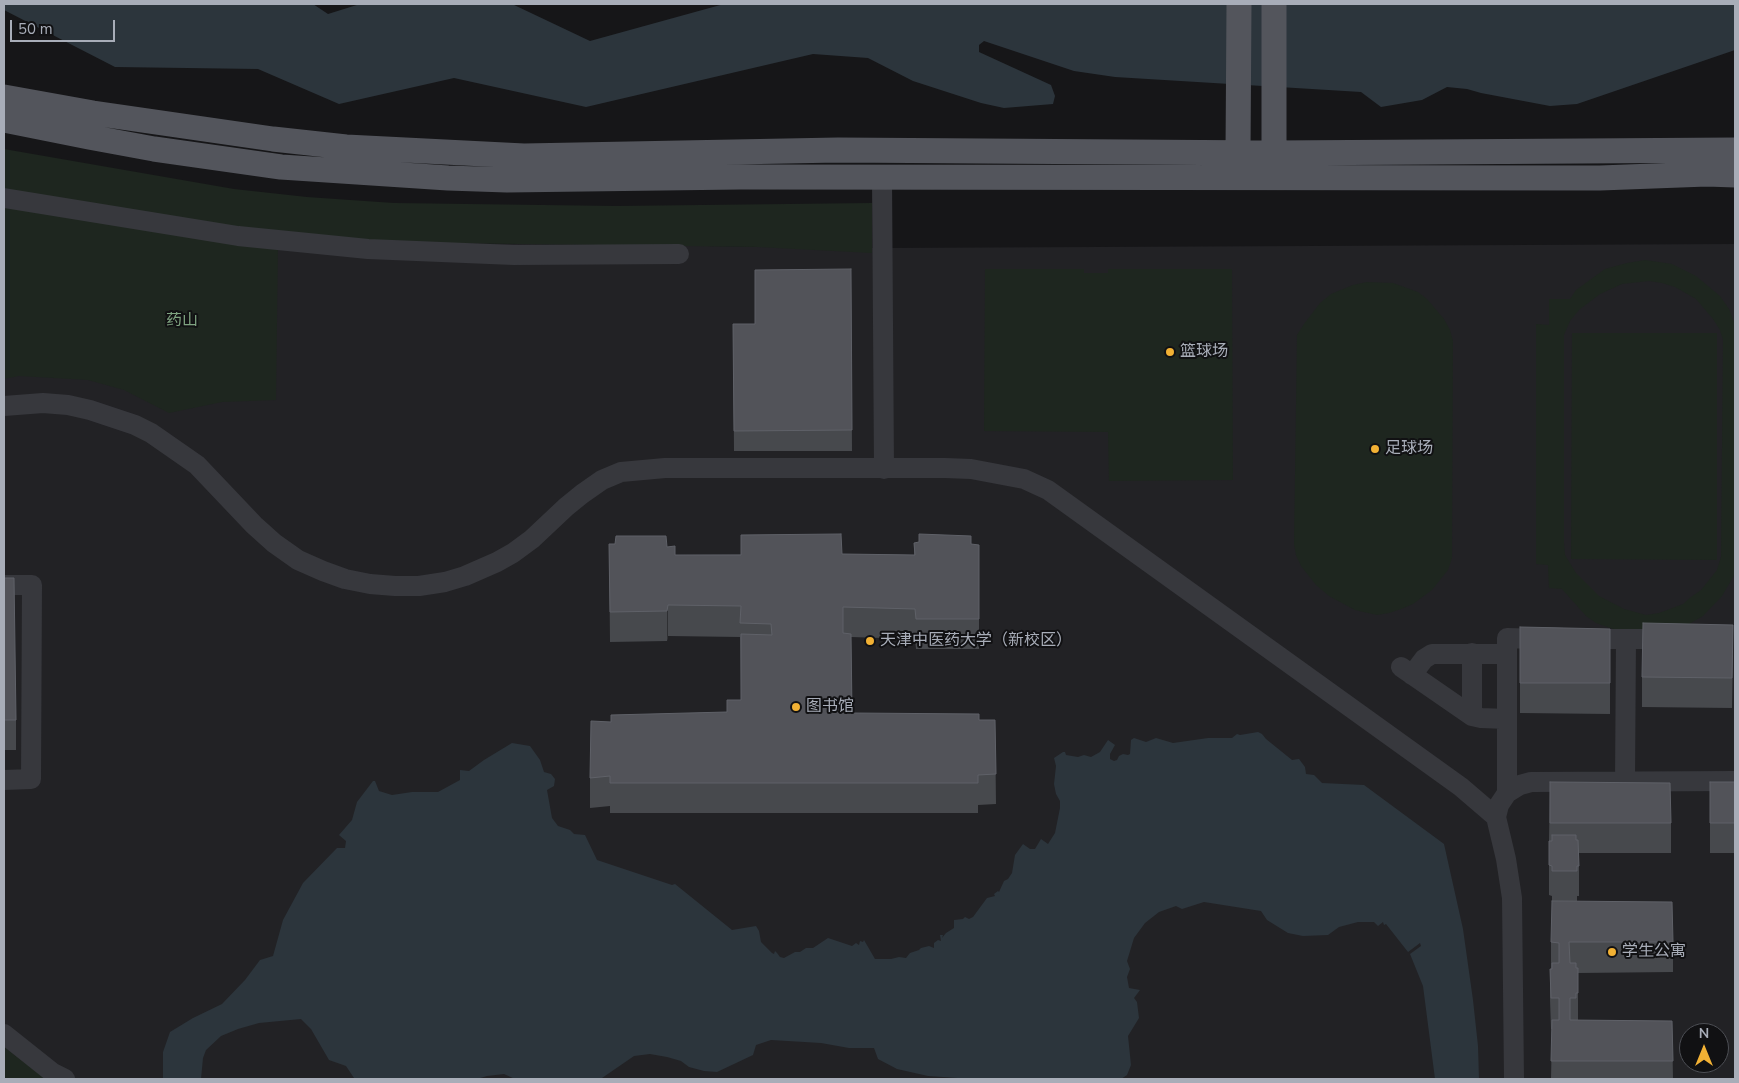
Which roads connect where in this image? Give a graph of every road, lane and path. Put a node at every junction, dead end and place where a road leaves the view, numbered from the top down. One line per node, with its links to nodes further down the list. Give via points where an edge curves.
1 (1240, 4): 8 (main road)
2 (1274, 4): 9 (main road)
3 (4, 97): 5 (main road)
4 (4, 113): 5 (main road)
5 (122, 117): 10 (main road, via 346,147)
6 (4, 120): 14 (main road, via 154,149 329,171 508,180)
7 (1735, 150): 9 (main road)
8 (1238, 152): 9 (main road); 10 (main road, via 828,150)
9 (1274, 153)
10 (524, 156): 14 (main road)
11 (1735, 171): 12 (main road)
12 (1707, 174): 13 (main road); 15 (main road, via 1600,178)
13 (1735, 175)
14 (740, 177): 15 (main road)
15 (882, 177): 19 (lane)
16 (4, 198): 17 (lane, via 238,236 368,249 514,255)
17 (680, 254)
18 (4, 406): 19 (lane, via 43,402 68,405 111,416 143,429 197,465 254,525 298,560 345,579 395,586 445,582 496,562 532,539 582,494 621,472 665,468)
19 (884, 469): 31 (lane, via 971,469 1024,480 1048,490 1461,787)
20 (4, 585): 27 (lane, via 32,585 31,780)
21 (1626, 639): 22 (lane); 24 (lane, via 1507,638); 28 (lane)
22 (1686, 639)
23 (1472, 653): 24 (lane); 25 (lane); 25 (lane, via 1432,654 1407,671)
24 (1507, 654): 26 (lane)
25 (1472, 716): 26 (lane)
26 (1508, 719): 30 (lane)
27 (4, 780)
28 (1625, 781): 29 (lane); 30 (lane, via 1531,782)
29 (1735, 781)
30 (1507, 793): 31 (lane, via 1498,805)
31 (1496, 817): 34 (lane, via 1512,898)
32 (4, 1034): 33 (lane)
33 (65, 1079)
34 (1514, 1079)

